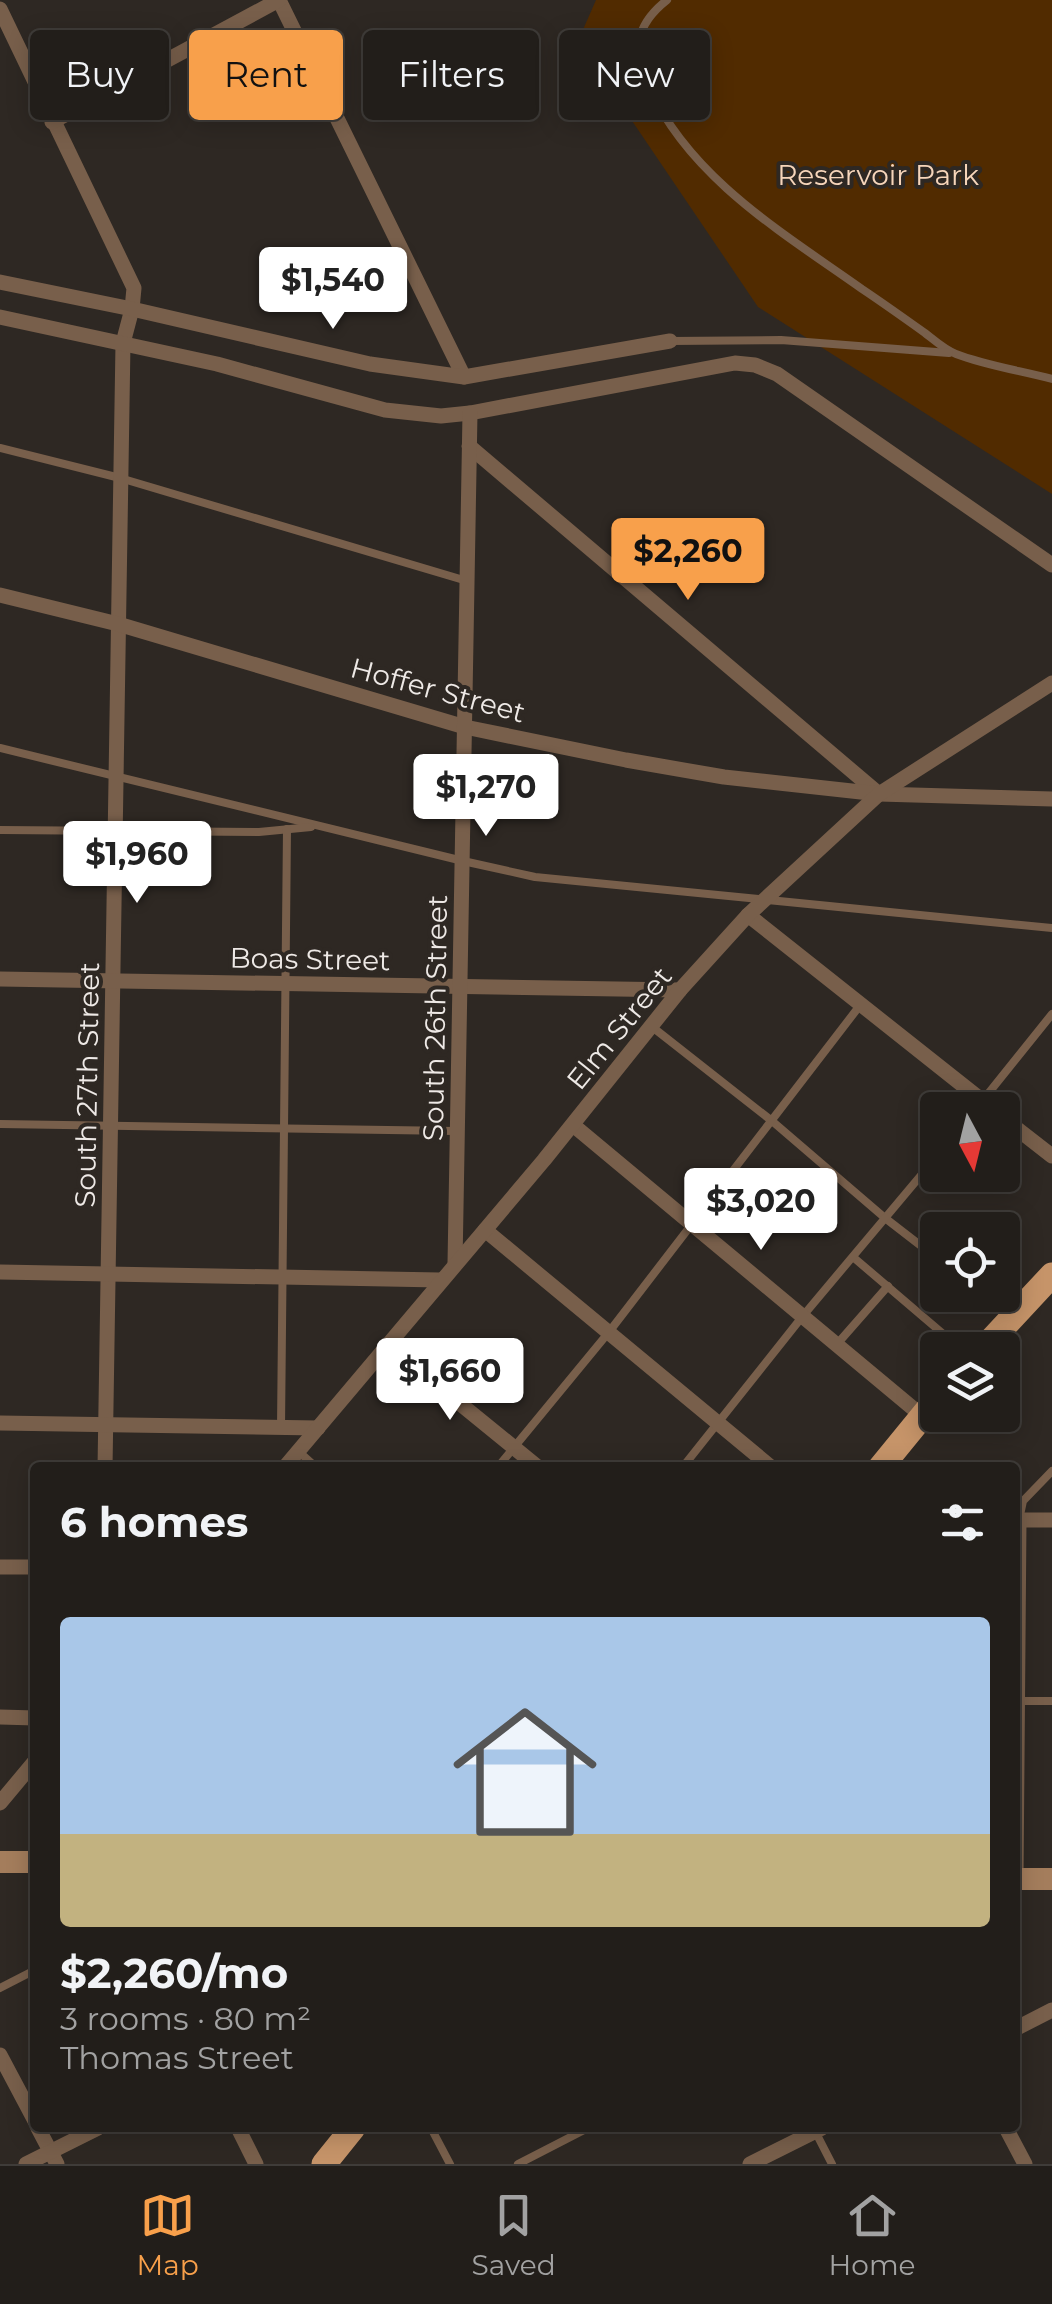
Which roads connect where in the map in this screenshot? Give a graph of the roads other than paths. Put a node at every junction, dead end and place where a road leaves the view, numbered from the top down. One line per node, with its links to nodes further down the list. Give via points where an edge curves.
1 (279, 0): 4 (street); 11 (street)
2 (667, 0): 10 (lane, via 642,28 638,58 688,148 752,209)
3 (0, 9): 4 (street)
4 (52, 122): 6 (street, via 134,288)
5 (0, 282): 6 (street)
6 (132, 309): 9 (street, South 27th Street); 11 (street, via 370,364)
7 (0, 316): 9 (street)
8 (670, 341): 10 (lane, via 781,340); 11 (street)
9 (123, 343): 13 (street, via 385,410); 16 (street, South 27th Street)
10 (954, 354): 12 (lane)
11 (464, 377)
12 (1052, 379)
13 (470, 413): 14 (street, South 26th Street); 17 (street, via 735,363 755,366 778,374)
14 (469, 446): 18 (street, South 26th Street); 25 (street)
15 (0, 448): 16 (lane)
16 (120, 478): 18 (lane); 20 (street, South 27th Street)
17 (1052, 565)
18 (467, 581): 22 (street, South 26th Street)
19 (0, 595): 20 (street, Hoffer Street)
20 (118, 624): 22 (street, Hoffer Street); 24 (street, South 27th Street)
21 (1052, 682): 25 (street, Elm Street)
22 (466, 727): 25 (street, Hoffer Street, via 724,777); 31 (street, South 26th Street)
23 (0, 748): 24 (lane)
24 (116, 776): 27 (lane); 30 (street, South 27th Street)
25 (879, 794): 26 (street, Hoffer Street); 32 (street, Elm Street)
26 (1052, 800)
27 (320, 826): 28 (lane); 31 (lane)
28 (287, 829): 30 (lane); 37 (lane)
29 (0, 830): 30 (lane)
30 (115, 832): 36 (street, South 27th Street)
31 (462, 862): 32 (lane, via 535,877); 38 (street, South 26th Street)
32 (763, 900): 33 (street, Elm Street); 34 (lane)
33 (748, 914): 39 (street, Elm Street); 40 (street)
34 (1052, 928)
35 (0, 978): 36 (street, Boas Street)
36 (113, 980): 37 (street, Boas Street); 47 (street, South 27th Street)
37 (286, 983): 38 (street, Boas Street); 49 (lane)
38 (460, 986): 39 (street, Boas Street); 50 (street, South 26th Street)
39 (680, 990): 42 (street, Elm Street)
40 (860, 1004): 43 (street); 45 (lane)
41 (1052, 1014): 44 (lane)
42 (651, 1026): 45 (lane); 48 (street, Elm Street)
43 (966, 1092)
44 (995, 1092)
45 (772, 1121): 54 (lane); 55 (lane)
46 (0, 1124): 47 (lane)
47 (111, 1126): 49 (lane); 61 (street, South 27th Street)
48 (572, 1126): 55 (street); 56 (street, Elm Street)
49 (283, 1128): 50 (lane); 63 (lane)
50 (458, 1131): 59 (street, South 26th Street)
51 (1020, 1131): 52 (street)
52 (1052, 1156)
53 (920, 1176): 54 (lane)
54 (885, 1218): 57 (lane); 58 (lane)
55 (692, 1225): 67 (street); 69 (lane)
56 (485, 1230): 59 (street, Elm Street); 69 (street)
57 (920, 1245)
58 (852, 1257): 65 (lane); 67 (lane)
59 (455, 1264): 64 (street, Elm Street)
60 (0, 1272): 61 (street)
61 (109, 1274): 63 (street); 78 (street, South 27th Street)
62 (1052, 1276): 68 (main road)
63 (284, 1277): 64 (street); 79 (lane)
64 (440, 1280): 72 (street, Elm Street)
65 (888, 1286): 70 (lane); 73 (lane)
66 (1005, 1312): 68 (lane)
67 (802, 1317): 73 (street); 76 (lane)
68 (1012, 1318): 71 (main road)
69 (609, 1332): 76 (street); 81 (lane)
70 (941, 1332)
71 (999, 1332)
72 (388, 1344): 80 (street, Elm Street); 81 (street)
73 (836, 1345): 74 (street)
74 (920, 1400)
75 (920, 1417): 90 (main road)
76 (717, 1422): 88 (lane); 89 (street)
77 (0, 1423): 78 (street)
78 (106, 1425): 79 (street); 83 (street, South 27th Street)
79 (280, 1428): 80 (street)
80 (318, 1428): 82 (street, Elm Street)
81 (514, 1447): 86 (lane); 87 (street)
82 (298, 1451): 84 (street, Elm Street); 85 (lane)
83 (106, 1462)
84 (289, 1462)
85 (310, 1462)
86 (501, 1462)
87 (532, 1462)
88 (687, 1462)
89 (765, 1462)
90 (885, 1462)
91 (1052, 1471): 92 (lane)
92 (1020, 1510)
93 (1020, 1520): 94 (street)
94 (1052, 1520)
95 (0, 1567): 96 (street)
96 (30, 1567)
97 (1020, 1701): 98 (lane)
98 (1052, 1702)
99 (0, 1717): 100 (street)
100 (30, 1718)
101 (30, 1767): 102 (street)
102 (0, 1803)
103 (0, 1862): 104 (main road)
104 (30, 1862)
105 (1020, 1879): 106 (main road)
106 (1052, 1879)
107 (30, 1973): 108 (lane)
108 (0, 1988)
109 (1052, 2010): 110 (street)
110 (1020, 2026)
111 (0, 2055): 112 (street)
112 (30, 2111)
113 (41, 2132): 122 (street)
114 (92, 2132): 122 (street)
115 (240, 2132): 124 (street)
116 (350, 2132): 125 (main road)
117 (433, 2132): 126 (lane)
118 (571, 2132): 127 (lane)
119 (810, 2132): 128 (street)
120 (817, 2132): 129 (lane)
121 (1008, 2132): 130 (street)
122 (54, 2158): 123 (street)
123 (26, 2164)
124 (256, 2164)
125 (324, 2164)
126 (450, 2164)
127 (518, 2164)
128 (750, 2164)
129 (832, 2164)
130 (1025, 2164)

